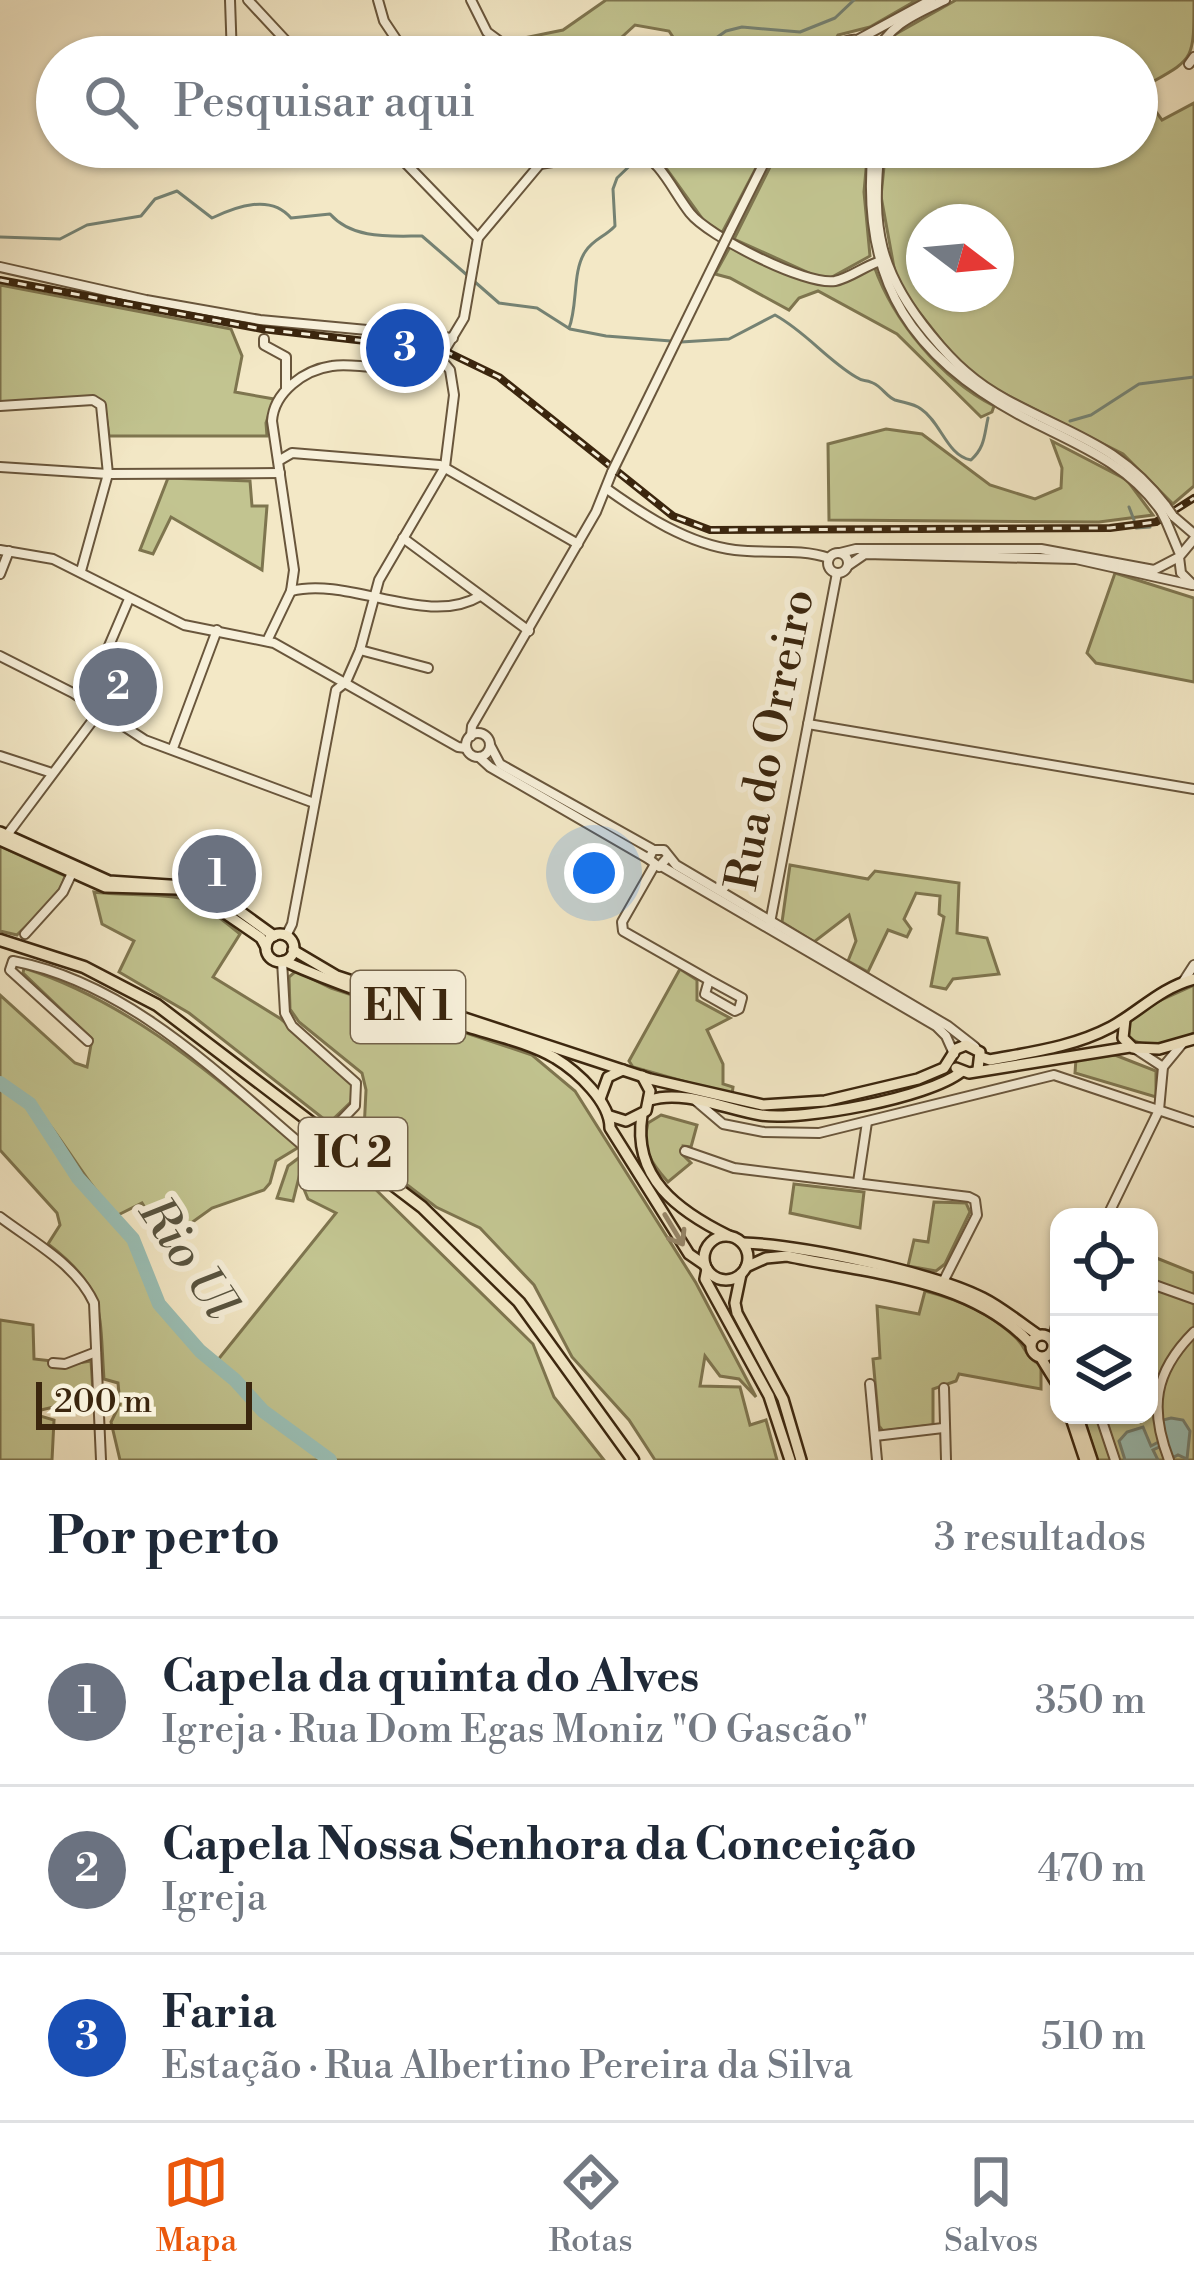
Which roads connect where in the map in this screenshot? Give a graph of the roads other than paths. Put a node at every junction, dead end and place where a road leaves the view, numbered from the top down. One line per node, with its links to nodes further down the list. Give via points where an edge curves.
1 (230, 0): 7 (street)
2 (248, 0): 8 (street)
3 (378, 0): 9 (street)
4 (472, 0): 10 (street)
5 (931, 0): 11 (street)
6 (945, 0): 12 (street)
7 (231, 36)
8 (281, 36)
9 (394, 36)
10 (493, 36)
11 (865, 36)
12 (885, 36)
13 (410, 168): 19 (street)
14 (537, 168): 19 (street)
15 (659, 168): 20 (street, via 708,230 790,271 830,282)
16 (762, 168): 32 (street, bridge)
17 (872, 168): 20 (street)
18 (876, 168): 35 (street, via 893,284 956,365 1121,458)
19 (478, 238): 22 (street)
20 (878, 262): 35 (street, via 892,298 964,382 1106,459)
21 (0, 266): 22 (street, via 260,320)
22 (454, 338): 24 (street)
23 (264, 339): 25 (street, via 286,357)
24 (440, 358): 25 (street, via 336,365); 28 (street, via 454,387)
25 (286, 391): 27 (street, via 273,410)
26 (0, 406): 31 (street, via 93,400)
27 (280, 460): 28 (street, via 292,453); 30 (street)
28 (445, 466): 37 (street); 38 (street)
29 (0, 467): 31 (street)
30 (281, 473): 31 (street); 48 (street)
31 (108, 474): 44 (street)
32 (607, 489): 33 (street); 34 (street)
33 (619, 497): 34 (street); 42 (street, via 705,543)
34 (596, 512): 38 (street)
35 (1167, 514): 36 (street); 41 (street)
36 (1194, 537): 41 (street)
37 (403, 538): 49 (street); 50 (street)
38 (578, 544): 53 (street)
39 (5, 551): 44 (street); 46 (street)
40 (840, 553): 41 (street, via 1041,549 1154,570); 42 (street); 43 (street)
41 (1179, 556): 47 (street, via 1180,574)
42 (829, 558): 45 (street)
43 (849, 565): 45 (street); 47 (street, via 865,554 1042,556)
44 (81, 571): 51 (street)
45 (837, 573): 61 (street, Rua do Orreiro)
46 (0, 574)
47 (1193, 585)
48 (291, 591): 50 (street, via 327,586); 54 (street)
49 (480, 596): 50 (street, via 464,606); 53 (street)
50 (373, 598): 55 (street)
51 (129, 599): 52 (street, via 184,625); 59 (street, via 102,662 113,676)
52 (217, 630): 54 (street); 65 (street)
53 (529, 631): 60 (street)
54 (267, 641): 58 (street)
55 (360, 650): 57 (street); 58 (street)
56 (0, 656): 59 (street)
57 (428, 668)
58 (346, 682): 66 (street); 71 (street, via 337,690)
59 (96, 709): 65 (street); 69 (street)
60 (482, 713): 62 (street); 63 (street)
61 (808, 724): 70 (street); 75 (street, Rua do Orreiro)
62 (485, 735): 63 (street); 64 (street)
63 (471, 736): 66 (street)
64 (490, 746): 68 (street); 73 (street, via 500,764)
65 (172, 748): 71 (street)
66 (466, 748): 68 (street)
67 (0, 756): 69 (street)
68 (479, 758): 73 (street)
69 (52, 773): 72 (street)
70 (1194, 789)
71 (314, 803): 77 (street, via 292,924)
72 (2, 836): 74 (main road, EN 1); 77 (main road, EN 1, via 109,880 199,887)
73 (657, 860): 75 (street); 83 (street, via 623,931)
74 (72, 873): 76 (street); 79 (main road, EN 1, via 105,887 197,894)
75 (769, 924): 90 (street, via 940,1028); 91 (street, via 949,1026)
76 (25, 934)
77 (280, 936): 79 (main road); 80 (main road, EN 1)
78 (0, 943): 133 (highway, IC 2, via 103,975 180,1019 422,1207 519,1302)
79 (266, 947): 81 (main road, EN 1)
80 (293, 950): 81 (main road, EN 1); 93 (main road, EN 1, via 337,976)
81 (283, 961): 96 (main road, EN 1, via 534,1048 567,1066); 106 (street, via 292,1025 356,1083 355,1106)
82 (1194, 965): 84 (street)
83 (709, 980): 83 (street, via 705,994 739,1009 742,998)
84 (1188, 980): 85 (main road)
85 (1124, 1019): 89 (main road, via 1121,1033); 91 (main road, via 1064,1046)
86 (1194, 1039): 88 (main road)
87 (88, 1041): 107 (street, via 10,970 13,961 135,1012 302,1144)
88 (1182, 1044): 89 (main road); 92 (street)
89 (1132, 1047): 91 (main road); 92 (street)
90 (953, 1056): 91 (main road, via 964,1045); 94 (main road); 95 (main road, via 918,1079 791,1105)
91 (978, 1058): 94 (main road)
92 (1163, 1067): 99 (street)
93 (623, 1070): 95 (main road); 96 (main road, via 603,1083)
94 (961, 1072): 100 (main road, via 826,1112)
95 (642, 1076): 97 (main road)
96 (600, 1100): 102 (main road)
97 (650, 1100): 98 (main road); 101 (main road)
98 (696, 1101): 100 (main road); 105 (street, via 712,1119)
99 (1160, 1110): 103 (street, via 1054,1075); 104 (street); 110 (street)
100 (741, 1112): 105 (street)
101 (642, 1115): 102 (main road); 112 (main road, via 641,1156 653,1177 690,1215)
102 (610, 1116): 114 (main road, one-way to 114, via 689,1254)
103 (867, 1122): 105 (street, via 802,1133); 109 (street)
104 (1194, 1122)
105 (736, 1127)
106 (332, 1129)
107 (316, 1140)
108 (685, 1151): 109 (street, via 734,1168)
109 (858, 1182): 116 (street, via 975,1201 977,1215)
110 (1111, 1208)
111 (0, 1216): 122 (street, via 86,1286)
112 (730, 1235): 113 (main road); 114 (main road, via 710,1242)
113 (743, 1243): 115 (main road); 116 (main road)
114 (706, 1267): 115 (main road, via 723,1280); 134 (main road, via 705,1279 773,1404)
115 (744, 1271): 121 (main road, via 787,1256 941,1288); 135 (main road, via 737,1312 783,1399)
116 (944, 1282): 121 (main road, via 984,1299)
117 (1158, 1285): 118 (street)
118 (1194, 1299)
119 (1058, 1316): 121 (street)
120 (1194, 1331): 140 (street, via 1163,1376 1155,1418)
121 (1042, 1344): 123 (main road); 125 (main road)
122 (95, 1352): 124 (street); 132 (street)
123 (1050, 1356)
124 (53, 1363)
125 (1050, 1364)
126 (871, 1384): 131 (street)
127 (944, 1388): 130 (street)
128 (1077, 1424): 138 (main road)
129 (1103, 1424): 139 (street)
130 (944, 1428): 131 (street); 137 (street)
131 (875, 1436): 136 (street)
132 (101, 1460)
133 (629, 1460)
134 (790, 1460)
135 (801, 1460)
136 (877, 1460)
137 (946, 1460)
138 (1089, 1460)
139 (1115, 1460)
140 (1169, 1460)

